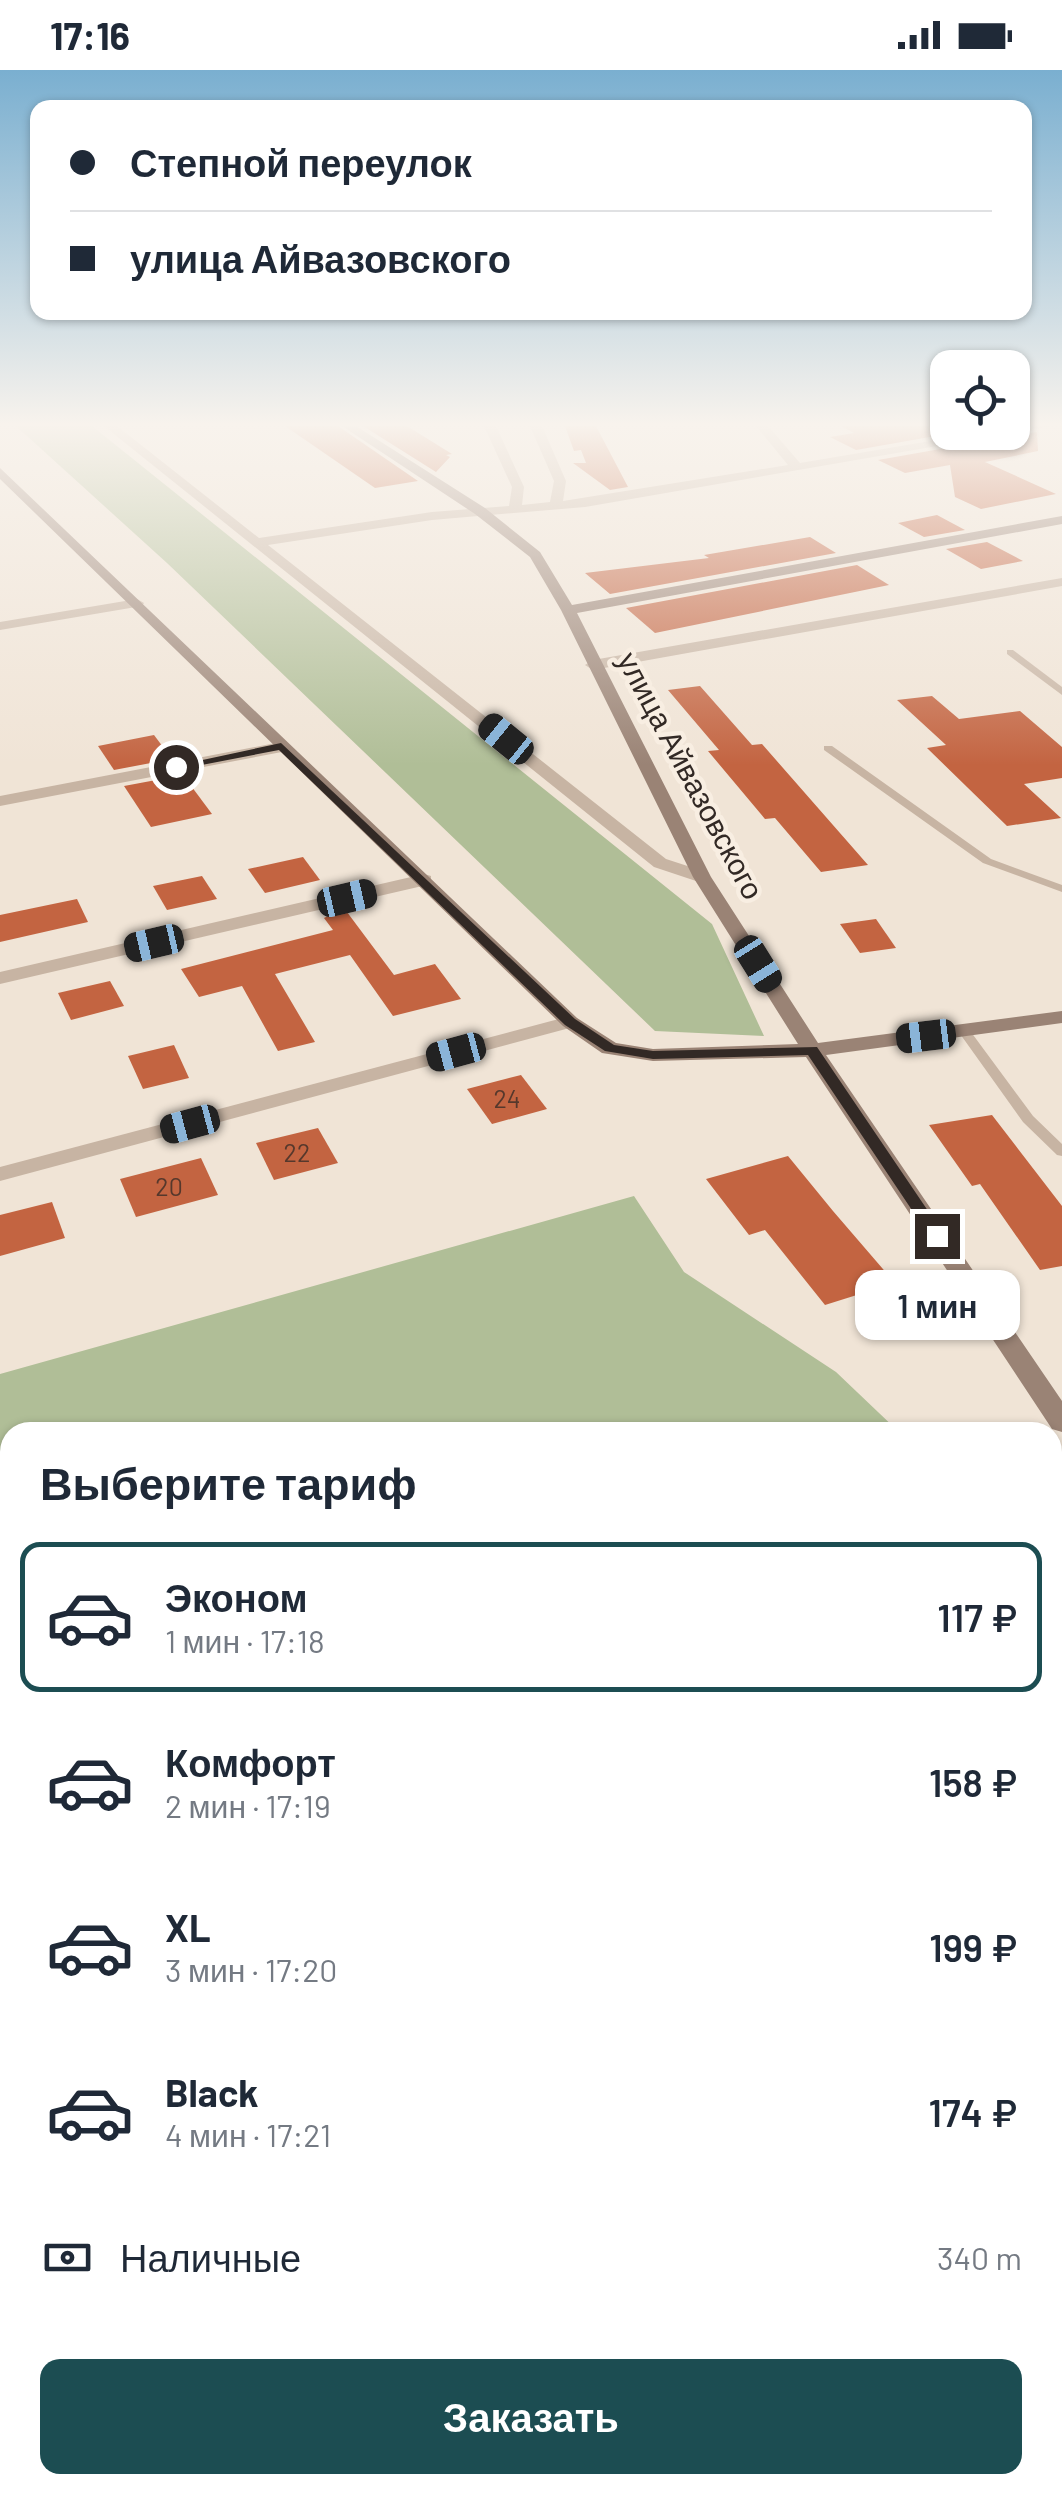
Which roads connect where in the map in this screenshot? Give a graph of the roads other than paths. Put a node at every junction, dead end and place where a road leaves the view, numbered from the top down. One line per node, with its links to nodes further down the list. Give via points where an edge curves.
1 (70, 539): 8 (street)
2 (255, 539): 6 (street)
3 (280, 539): 6 (street)
4 (515, 539): 9 (street, улица Айвазовского, via 535,555)
5 (957, 539): 9 (street)
6 (259, 542): 17 (street, via 660,862)
7 (1062, 582): 12 (street)
8 (136, 603): 10 (street); 14 (street)
9 (568, 610): 12 (street, улица Айвазовского)
10 (0, 626)
11 (1010, 652): 13 (lane)
12 (593, 665): 17 (street, улица Айвазовского)
13 (1062, 692)
14 (281, 746): 16 (street); 18 (street)
15 (828, 748): 19 (lane, via 986,861)
16 (0, 801)
17 (702, 877): 24 (street, улица Айвазовского)
18 (424, 880): 20 (street); 22 (street)
19 (1062, 889)
20 (0, 978)
21 (1062, 1017): 23 (street)
22 (570, 1022): 24 (street, via 610,1048 653,1055); 26 (street)
23 (964, 1031): 24 (street); 25 (lane, via 1028,1118)
24 (812, 1050): 27 (street, улица Айвазовского)
25 (1062, 1152)
26 (0, 1174)
27 (1062, 1422)

